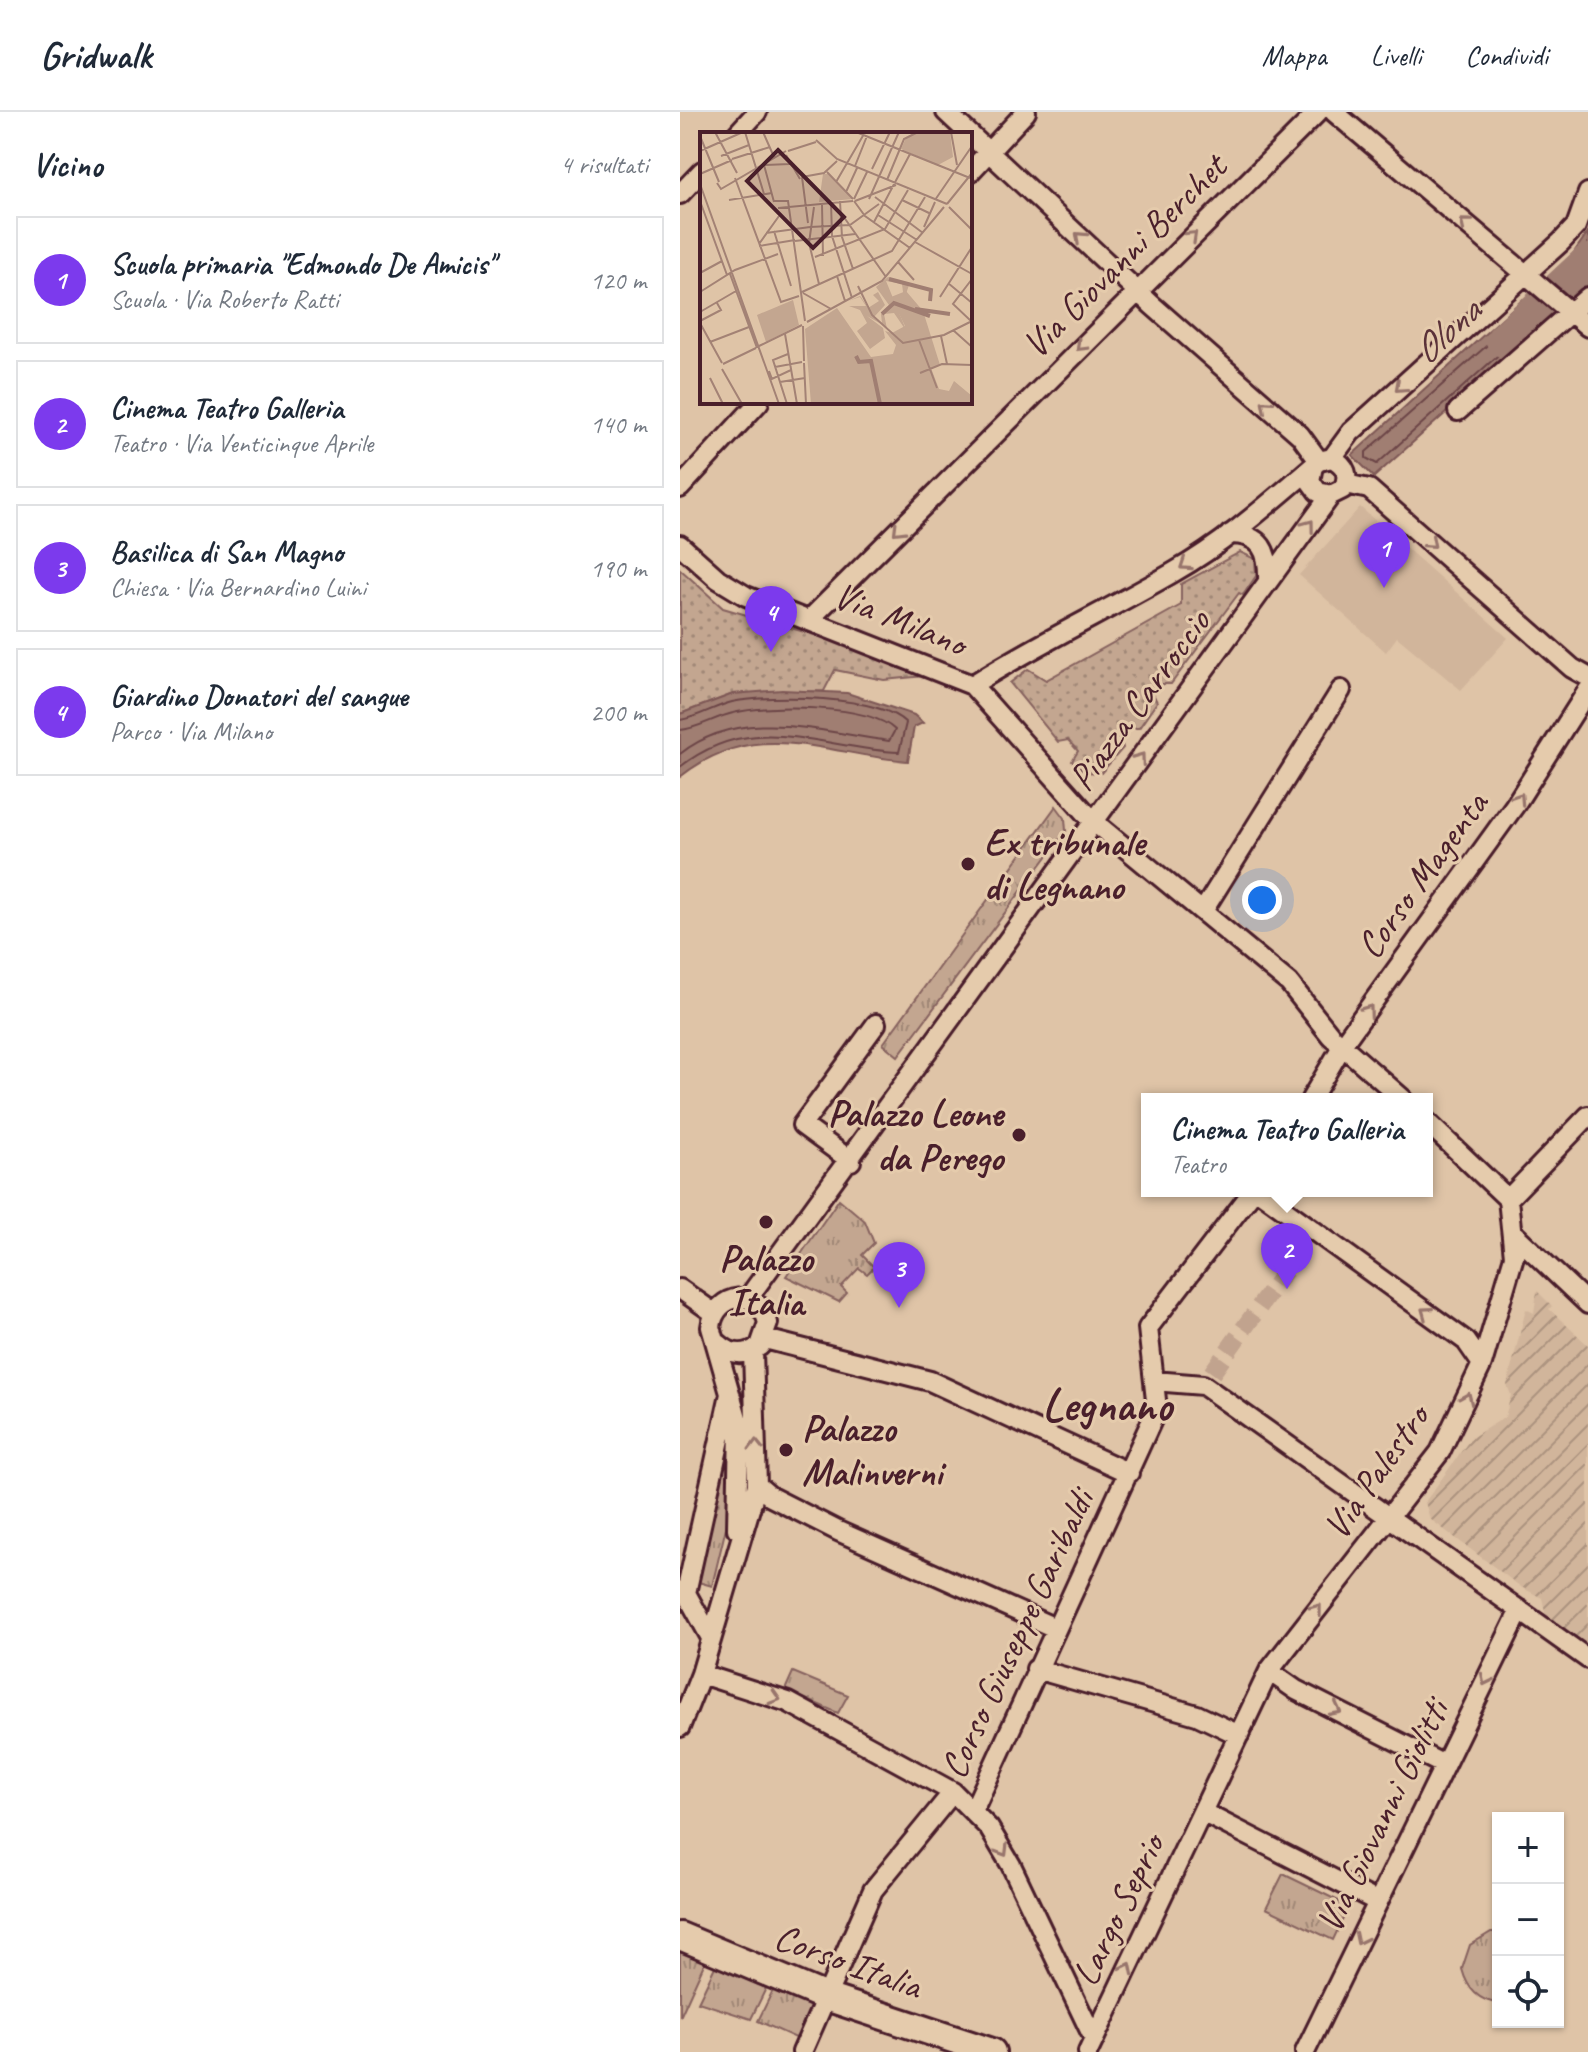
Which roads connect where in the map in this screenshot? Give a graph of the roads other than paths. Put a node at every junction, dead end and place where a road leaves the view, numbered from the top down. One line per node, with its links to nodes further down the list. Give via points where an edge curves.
1 (757, 112): 6 (street)
2 (946, 112): 7 (street)
3 (1026, 112): 9 (street)
4 (1318, 112): 15 (street, Via Giovanni Berchet, one-way to 4)
5 (1334, 112): 14 (street, one-way to 5)
6 (739, 132)
7 (968, 132)
8 (972, 136): 9 (street)
9 (989, 152): 10 (street); 15 (street, one-way to 9)
10 (972, 170)
11 (700, 173): 13 (street)
12 (1588, 193): 14 (street, Piazza Carroccio, via 1576,226)
13 (680, 194)
14 (1530, 277): 17 (street); 21 (street, Piazza Carroccio, one-way to 21)
15 (1136, 290): 21 (street, one-way to 15, via 1300,435); 27 (street, Via Giovanni Berchet, one-way to 27)
16 (1588, 297): 17 (street)
17 (1567, 309): 18 (street); 20 (street)
18 (1588, 327)
19 (757, 404): 22 (street)
20 (1458, 411)
21 (1321, 462): 23 (street, via 1344,466); 23 (street, via 1310,481 1313,487); 24 (street, Piazza Carroccio)
22 (680, 488)
23 (1339, 490): 26 (street, Piazza Carroccio, one-way to 23); 28 (street, one-way to 28, via 1369,489)
24 (1230, 534): 26 (street, via 1247,534 1262,544 1269,559); 29 (street, Piazza Carroccio, one-way to 29, via 1176,571)
25 (680, 545): 27 (street, Via Milano, via 746,596)
26 (1268, 580): 32 (street, Piazza Carroccio, one-way to 26)
27 (810, 619): 29 (street, Via Milano)
28 (1588, 677)
29 (972, 685): 32 (street, Piazza Carroccio)
30 (1341, 690): 33 (street)
31 (1588, 690): 35 (street, Corso Magenta, one-way to 31, via 1515,805)
32 (1094, 822): 33 (street); 40 (street)
33 (1203, 911): 35 (street, via 1289,983)
34 (876, 1024): 40 (street, via 802,1125)
35 (1343, 1047): 36 (street, Corso Magenta); 37 (street)
36 (1315, 1093)
37 (1396, 1093)
38 (1588, 1116): 43 (street)
39 (1433, 1128): 43 (street)
40 (851, 1161): 48 (street)
41 (1251, 1197): 54 (street, Corso Giuseppe Garibaldi, via 1148,1328)
42 (1265, 1197): 44 (street)
43 (1508, 1199): 45 (street, Via Palestro)
44 (1314, 1231): 46 (street); 53 (street, one-way to 44, via 1466,1341)
45 (1512, 1232): 49 (street); 53 (street, Via Palestro, via 1514,1256)
46 (1302, 1247)
47 (680, 1289): 50 (street)
48 (748, 1298): 50 (street, via 732,1298); 52 (street, via 766,1315)
49 (1588, 1304)
50 (714, 1313): 51 (street, via 711,1327)
51 (719, 1344): 52 (street, via 735,1353); 55 (street)
52 (759, 1345): 56 (street, via 930,1381); 57 (street, one-way to 52)
53 (1482, 1364): 58 (street, Via Palestro, one-way to 53, via 1440,1452)
54 (1154, 1381): 56 (street, Corso Giuseppe Garibaldi, via 1157,1409); 58 (street, via 1207,1379)
55 (730, 1391): 59 (street, via 739,1425); 62 (street, via 686,1593)
56 (1126, 1478): 61 (street, Corso Giuseppe Garibaldi)
57 (757, 1485): 59 (street); 61 (street, via 793,1509)
58 (1389, 1519): 60 (street); 65 (street, Via Palestro, one-way to 58)
59 (737, 1548): 62 (street)
60 (1520, 1610): 63 (street); 69 (street, Via Giovanni Giolitti, one-way to 69)
61 (1055, 1628): 64 (street, Corso Giuseppe Garibaldi)
62 (711, 1638): 66 (street)
63 (1588, 1659)
64 (1036, 1669): 68 (street, via 1197,1715); 71 (street, Corso Giuseppe Garibaldi)
65 (1269, 1671): 68 (street, Via Palestro); 69 (street, one-way to 69)
66 (701, 1674): 67 (street); 70 (street, one-way to 70, via 788,1702)
67 (680, 1726)
68 (1239, 1735): 72 (street, Largo Seprio)
69 (1444, 1765): 73 (street, Via Giovanni Giolitti)
70 (953, 1792): 71 (street); 75 (street, Corso Giuseppe Garibaldi, via 873,1890)
71 (973, 1811): 76 (street, one-way to 76, via 1011,1865)
72 (1204, 1813): 73 (street); 76 (street, Largo Seprio, one-way to 72)
73 (1378, 1902): 79 (street, Via Giovanni Giolitti, one-way to 79)
74 (680, 1936): 75 (street, Corso Italia)
75 (826, 1997): 77 (street, Corso Giuseppe Garibaldi); 78 (street, Corso Italia)
76 (1090, 2044)
77 (802, 2052)
78 (992, 2052)
79 (1305, 2052)

